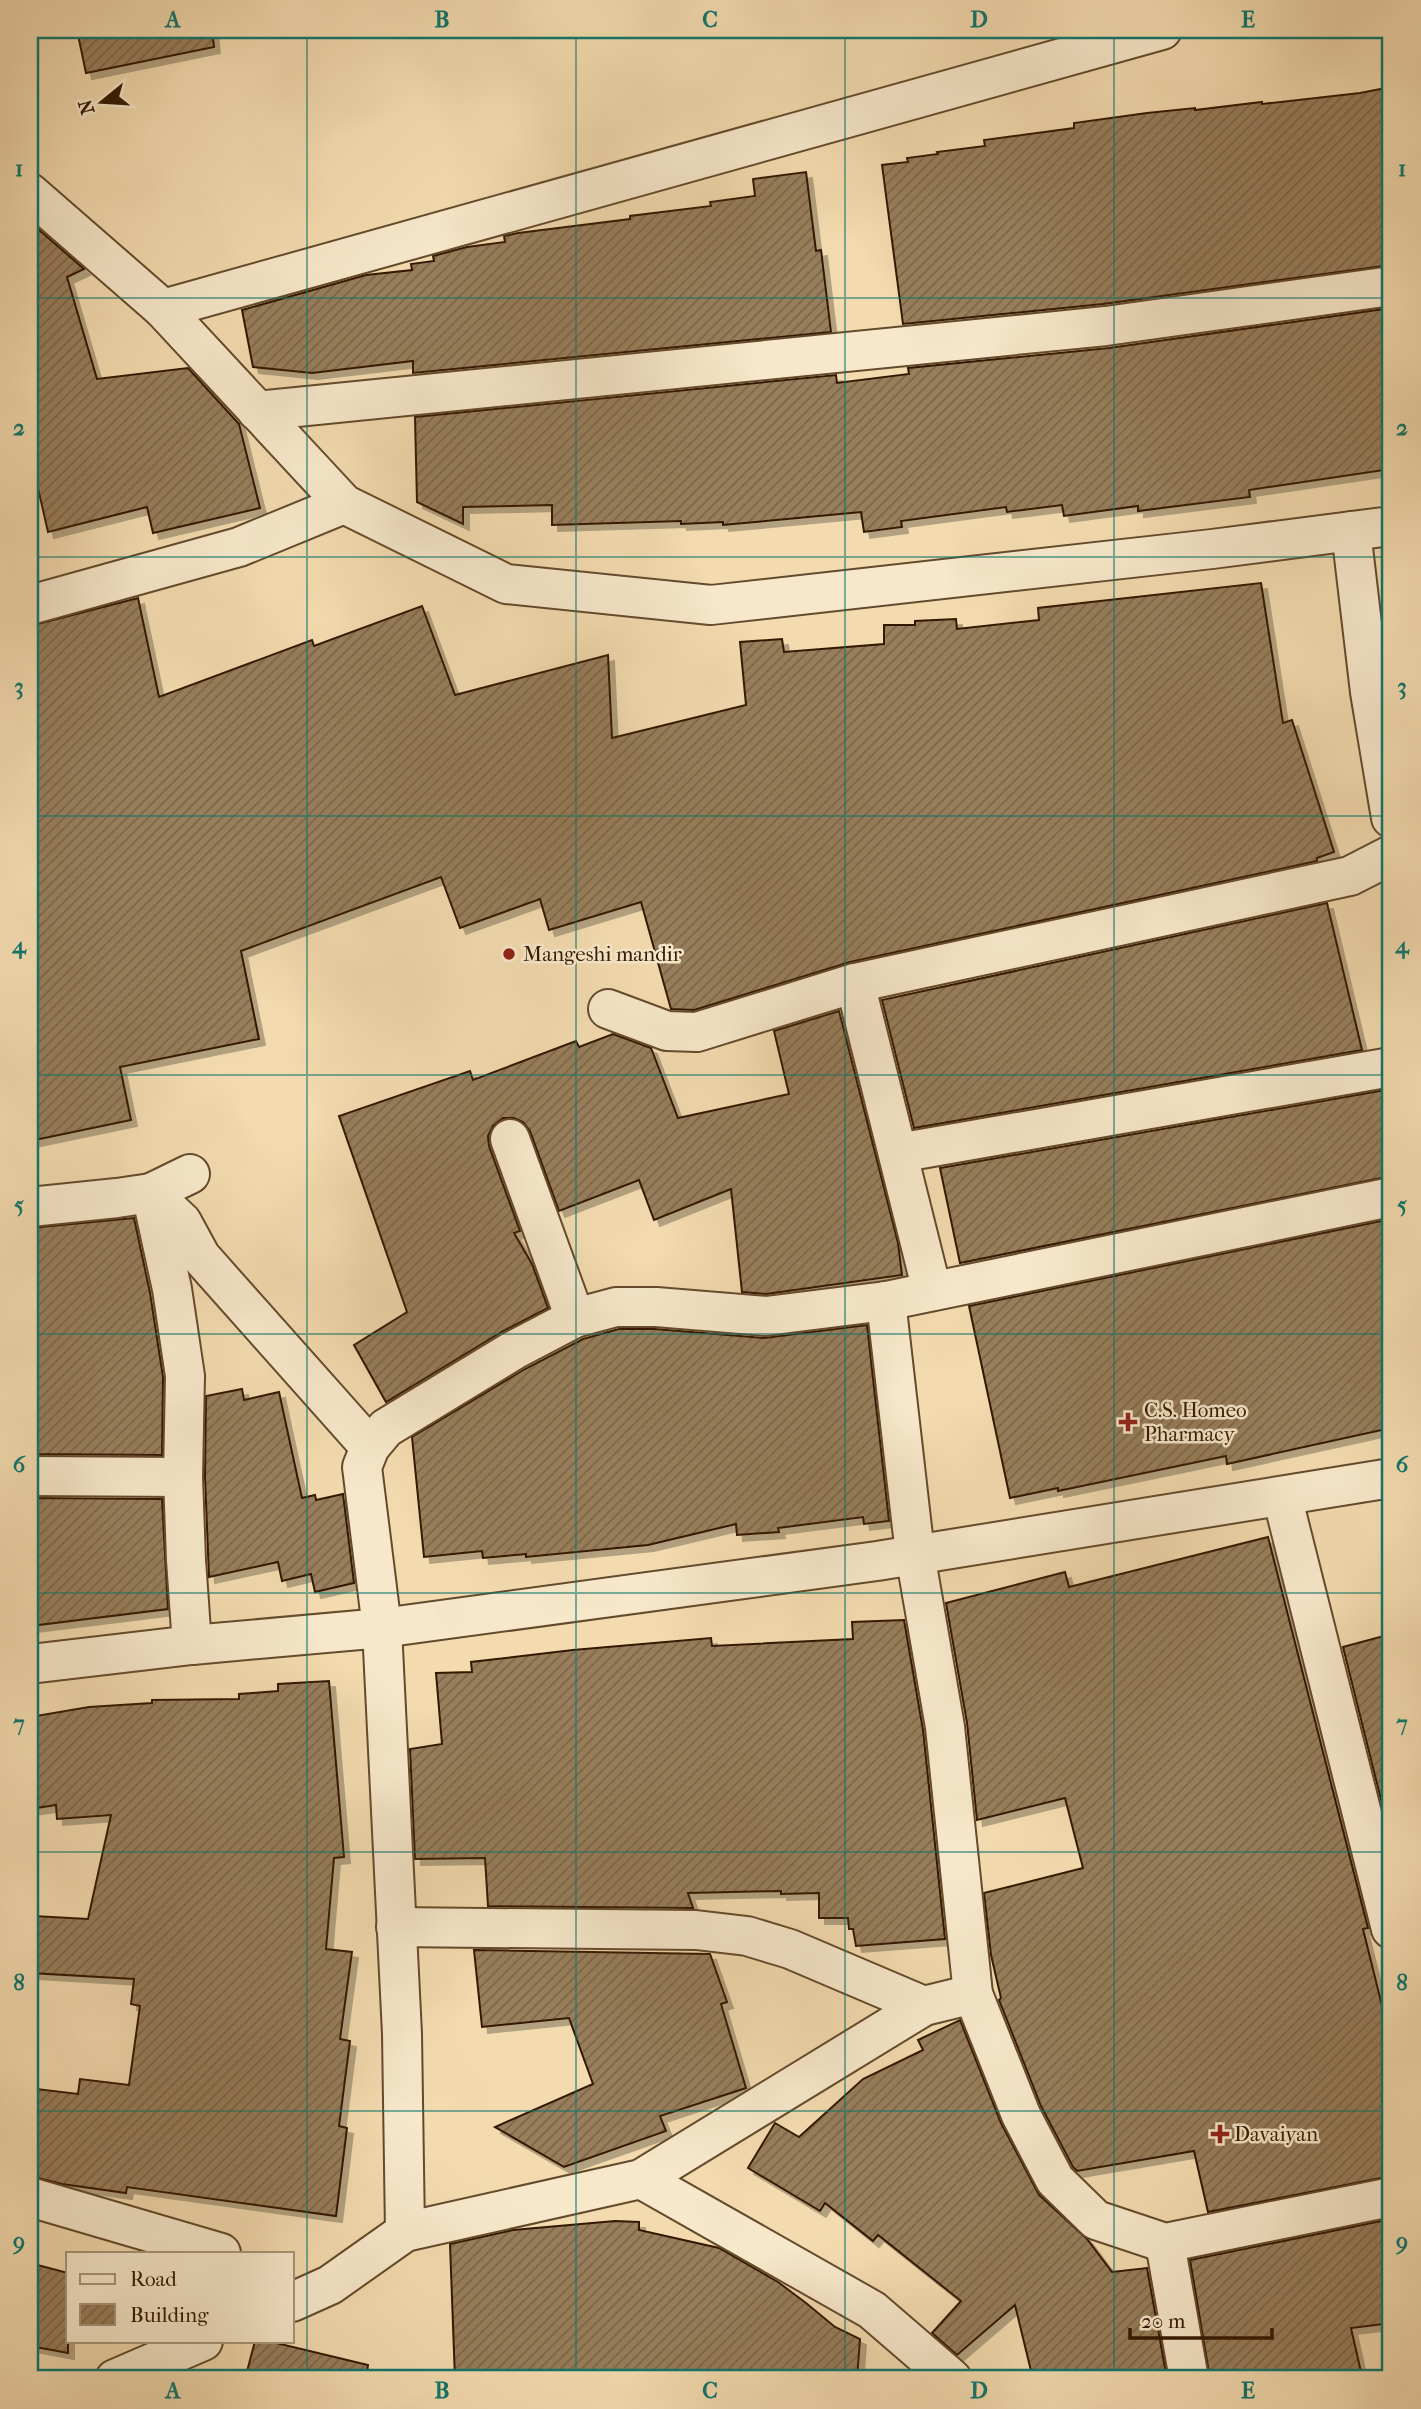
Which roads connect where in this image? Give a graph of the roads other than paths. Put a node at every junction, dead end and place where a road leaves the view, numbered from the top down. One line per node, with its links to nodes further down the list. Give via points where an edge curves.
1 (1162, 30): 4 (street)
2 (30, 193): 4 (street)
3 (1391, 286): 5 (street, via 1106,326)
4 (163, 309): 5 (street)
5 (257, 411): 6 (street)
6 (344, 504): 8 (street, via 506,584 711,605); 9 (street, via 239,547)
7 (1391, 526): 8 (street)
8 (1351, 531): 10 (street)
9 (30, 605)
10 (1391, 818)
11 (1391, 855): 12 (street, via 1350,876)
12 (855, 983): 13 (street, via 697,1032 667,1031); 16 (street)
13 (608, 1009)
14 (1391, 1067): 16 (street)
15 (510, 1139): 23 (street)
16 (898, 1153): 21 (street)
17 (190, 1174): 18 (street)
18 (151, 1193): 20 (street); 24 (street, via 182,1222 201,1257); 26 (street, via 185,1376)
19 (1391, 1197): 21 (street)
20 (30, 1206)
21 (932, 1292): 22 (street)
22 (886, 1301): 23 (street, via 766,1317 616,1307); 29 (street)
23 (575, 1318): 24 (street, via 386,1428)
24 (370, 1447): 30 (street, via 362,1467)
25 (30, 1476): 26 (street)
26 (183, 1477): 31 (street)
27 (1391, 1478): 28 (street)
28 (1282, 1496): 29 (street); 34 (street)
29 (915, 1554): 30 (street); 35 (street, via 945,1727)
30 (382, 1628): 31 (street); 33 (street)
31 (192, 1644): 32 (street)
32 (30, 1664)
33 (396, 1927): 36 (street, via 696,1930 747,1936); 40 (street)
34 (1391, 1929)
35 (973, 1994): 36 (street); 41 (street, via 1021,2115 1055,2180 1096,2220)
36 (925, 2006): 37 (street)
37 (641, 2179): 40 (street); 48 (street, via 872,2310)
38 (30, 2197): 42 (street)
39 (1391, 2197): 41 (street)
40 (405, 2232): 44 (street)
41 (1166, 2243): 49 (street)
42 (218, 2252)
43 (294, 2275): 44 (street)
44 (330, 2285): 45 (street)
45 (294, 2301)
46 (201, 2342): 47 (street)
47 (115, 2379)
48 (952, 2379)
49 (1189, 2379)

